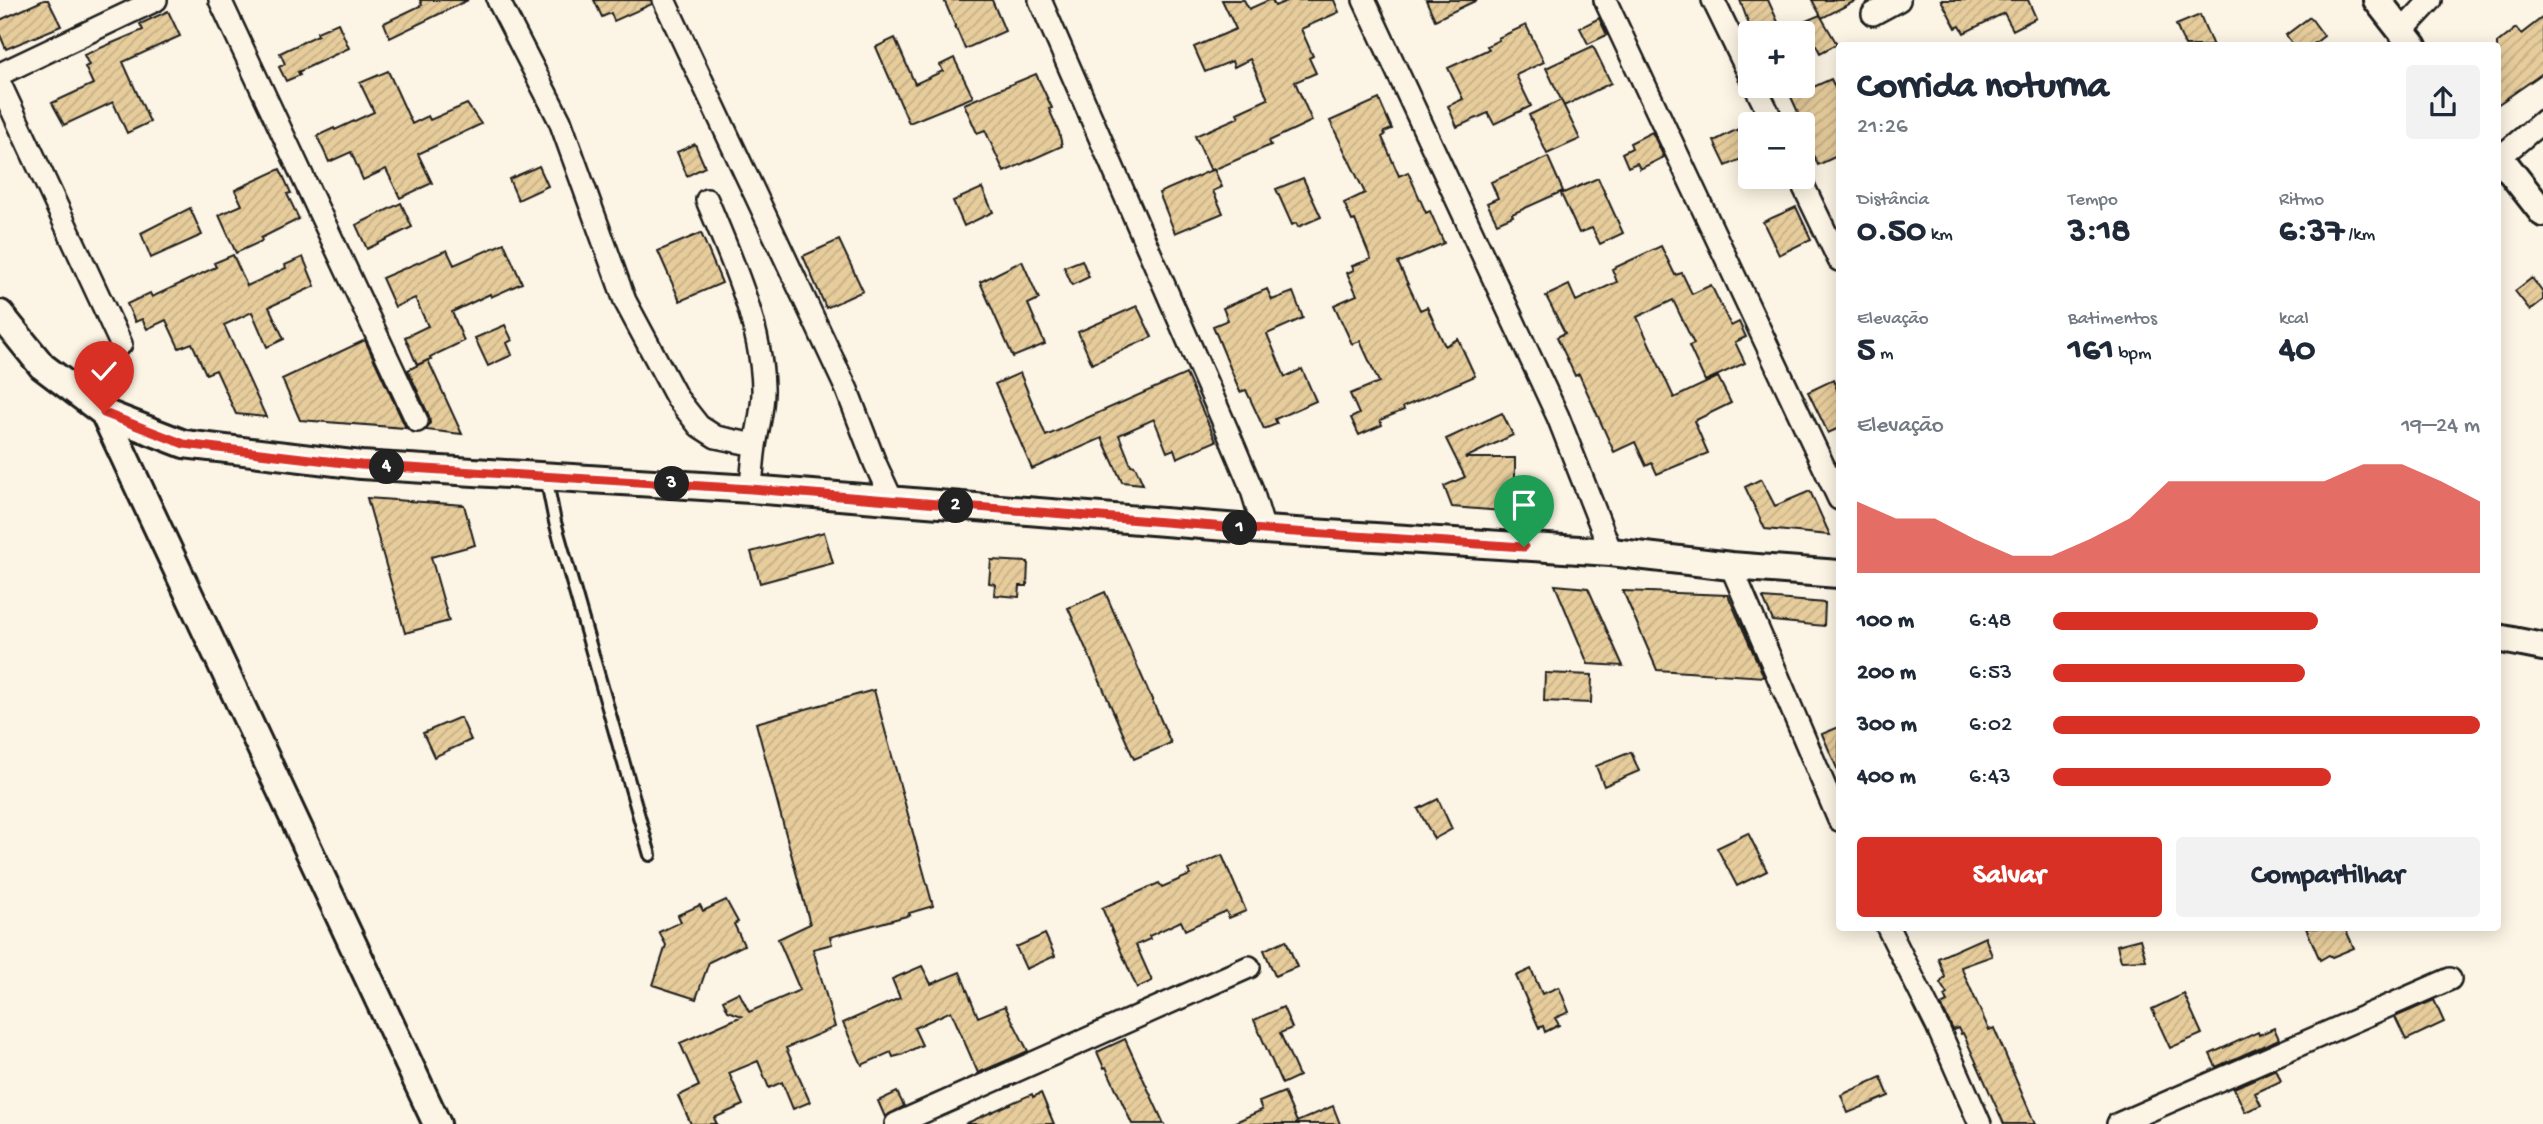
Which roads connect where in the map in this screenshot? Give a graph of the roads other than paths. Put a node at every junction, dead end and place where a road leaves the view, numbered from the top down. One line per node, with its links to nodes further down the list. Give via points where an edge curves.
1 (156, 0): 15 (street)
2 (220, 0): 27 (street)
3 (498, 0): 28 (street, via 560,121 625,301 677,398 699,426 716,438)
4 (664, 0): 32 (street, via 847,390)
5 (1040, 0): 33 (street, via 1251,486)
6 (1364, 0): 34 (street, via 1558,417)
7 (1605, 0): 31 (street)
8 (1713, 0): 14 (street)
9 (1899, 0): 12 (street)
10 (2377, 0): 13 (street)
11 (2431, 0): 13 (street)
12 (1873, 14)
13 (2407, 38)
14 (1738, 51)
15 (0, 74)
16 (0, 84): 25 (street)
17 (2543, 121): 18 (street)
18 (2501, 153)
19 (2501, 159): 22 (street)
20 (1805, 189): 23 (street)
21 (707, 200): 28 (street, via 736,273 761,365 762,408)
22 (2543, 213)
23 (1836, 254)
24 (0, 314): 26 (street, via 42,366)
25 (121, 344)
26 (104, 413): 29 (street, via 184,444 361,465); 44 (street)
27 (417, 421)
28 (755, 445): 30 (street)
29 (546, 475): 30 (street); 40 (lane, via 555,522)
30 (751, 489): 32 (street)
31 (1836, 493)
32 (892, 500): 33 (street)
33 (1264, 530): 34 (street)
34 (1611, 552): 35 (street)
35 (1731, 566): 36 (street); 39 (street)
36 (1836, 574)
37 (2501, 639): 38 (street)
38 (2543, 647)
39 (1836, 813)
40 (650, 855)
41 (1890, 931): 46 (street)
42 (1249, 967): 45 (street)
43 (2450, 979): 47 (street)
44 (437, 1124)
45 (896, 1124)
46 (1980, 1124)
47 (2118, 1124)

